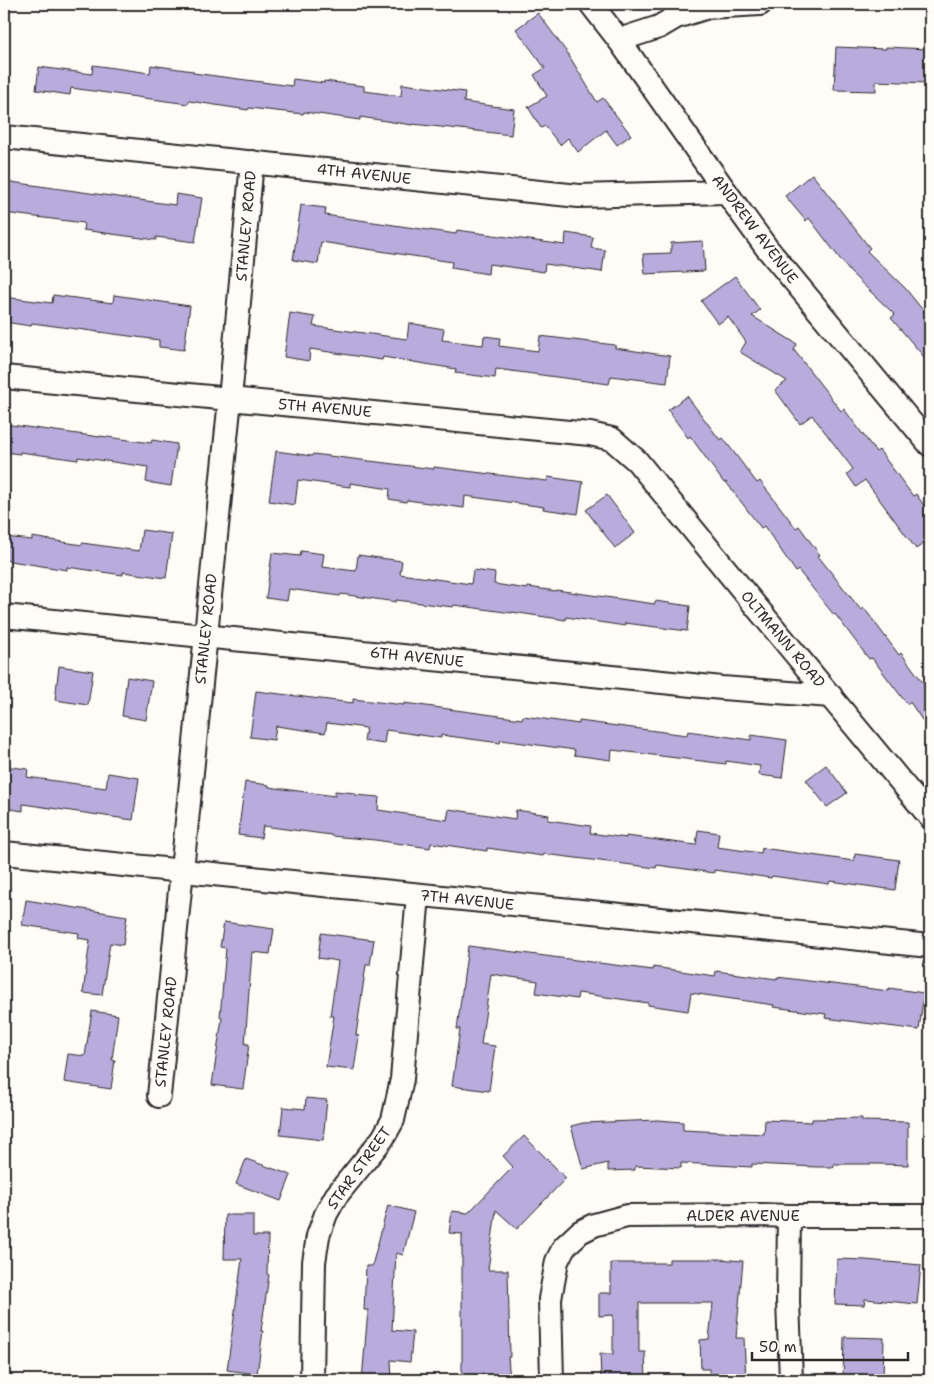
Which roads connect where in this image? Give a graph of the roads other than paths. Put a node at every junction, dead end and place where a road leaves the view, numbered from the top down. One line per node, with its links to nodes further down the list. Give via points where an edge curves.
1 (591, 4): 3 (street, ANDREW AVENUE)
2 (760, 4): 3 (street, via 708,7)
3 (619, 40): 6 (street, ANDREW AVENUE)
4 (4, 137): 5 (street, 4TH AVENUE)
5 (252, 162): 6 (street, 4TH AVENUE, via 579,196); 8 (street, STANLEY ROAD)
6 (726, 192): 9 (street, ANDREW AVENUE, via 766,247)
7 (4, 377): 8 (street, 5TH AVENUE)
8 (230, 399): 10 (street, 5TH AVENUE, via 590,434 612,439); 12 (street, STANLEY ROAD)
9 (930, 445)
10 (637, 461): 13 (street, OLTMANN ROAD)
11 (4, 616): 12 (street, 6TH AVENUE)
12 (206, 636): 13 (street, 6TH AVENUE); 16 (street, STANLEY ROAD)
13 (831, 696): 14 (street, OLTMANN ROAD)
14 (930, 817)
15 (4, 853): 16 (street, 7TH AVENUE)
16 (183, 872): 17 (street, 7TH AVENUE); 19 (street, STANLEY ROAD)
17 (418, 896): 18 (street, 7TH AVENUE); 22 (street, STAR STREET, via 402,1079 393,1120 383,1138 336,1196 318,1236 314,1262)
18 (930, 946)
19 (160, 1096)
20 (789, 1216): 21 (street, ALDER AVENUE); 23 (street, ALDER AVENUE, via 627,1216 580,1232 564,1247 557,1261 550,1299); 24 (street)
21 (930, 1216)
22 (312, 1380)
23 (552, 1380)
24 (791, 1380)

